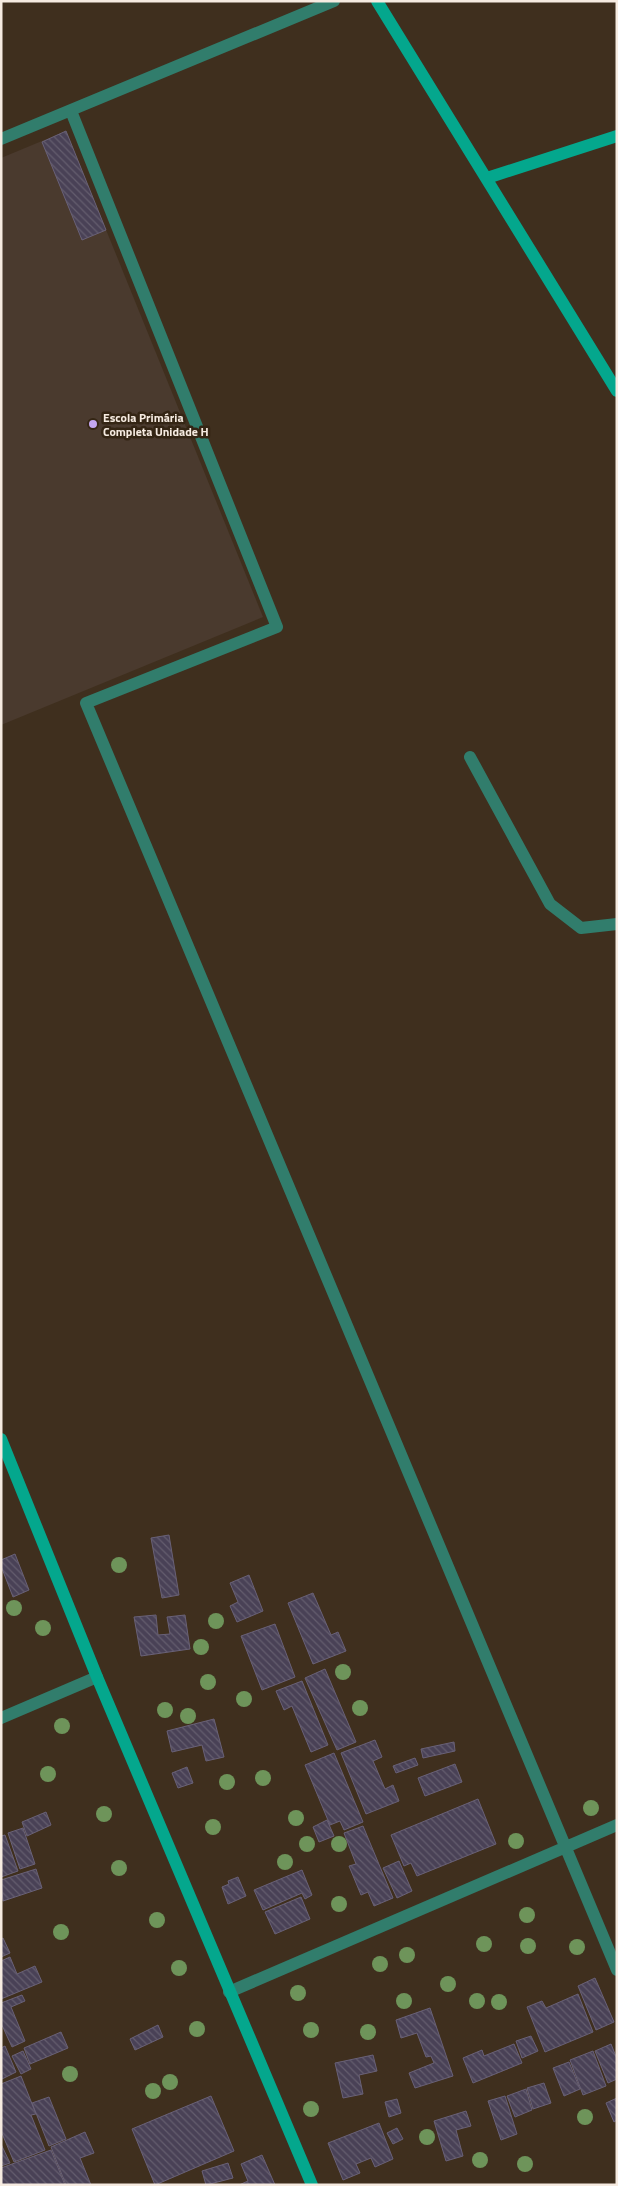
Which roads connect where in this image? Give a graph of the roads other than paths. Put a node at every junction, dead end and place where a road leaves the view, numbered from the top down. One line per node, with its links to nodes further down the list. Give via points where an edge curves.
1 (334, 1): 3 (street)
2 (377, 1): 6 (street)
3 (71, 111): 5 (street); 14 (street, via 277,627 86,703)
4 (617, 136): 6 (street)
5 (1, 139)
6 (487, 178): 7 (street)
7 (617, 391)
8 (470, 757): 9 (street, via 550,904 582,928)
9 (617, 924)
10 (1, 1439): 11 (street)
11 (97, 1677): 12 (street); 16 (street)
12 (1, 1718)
13 (617, 1825): 14 (street)
14 (566, 1847): 15 (street); 16 (street)
15 (617, 1970)
16 (229, 1992): 17 (street)
17 (312, 2185)

